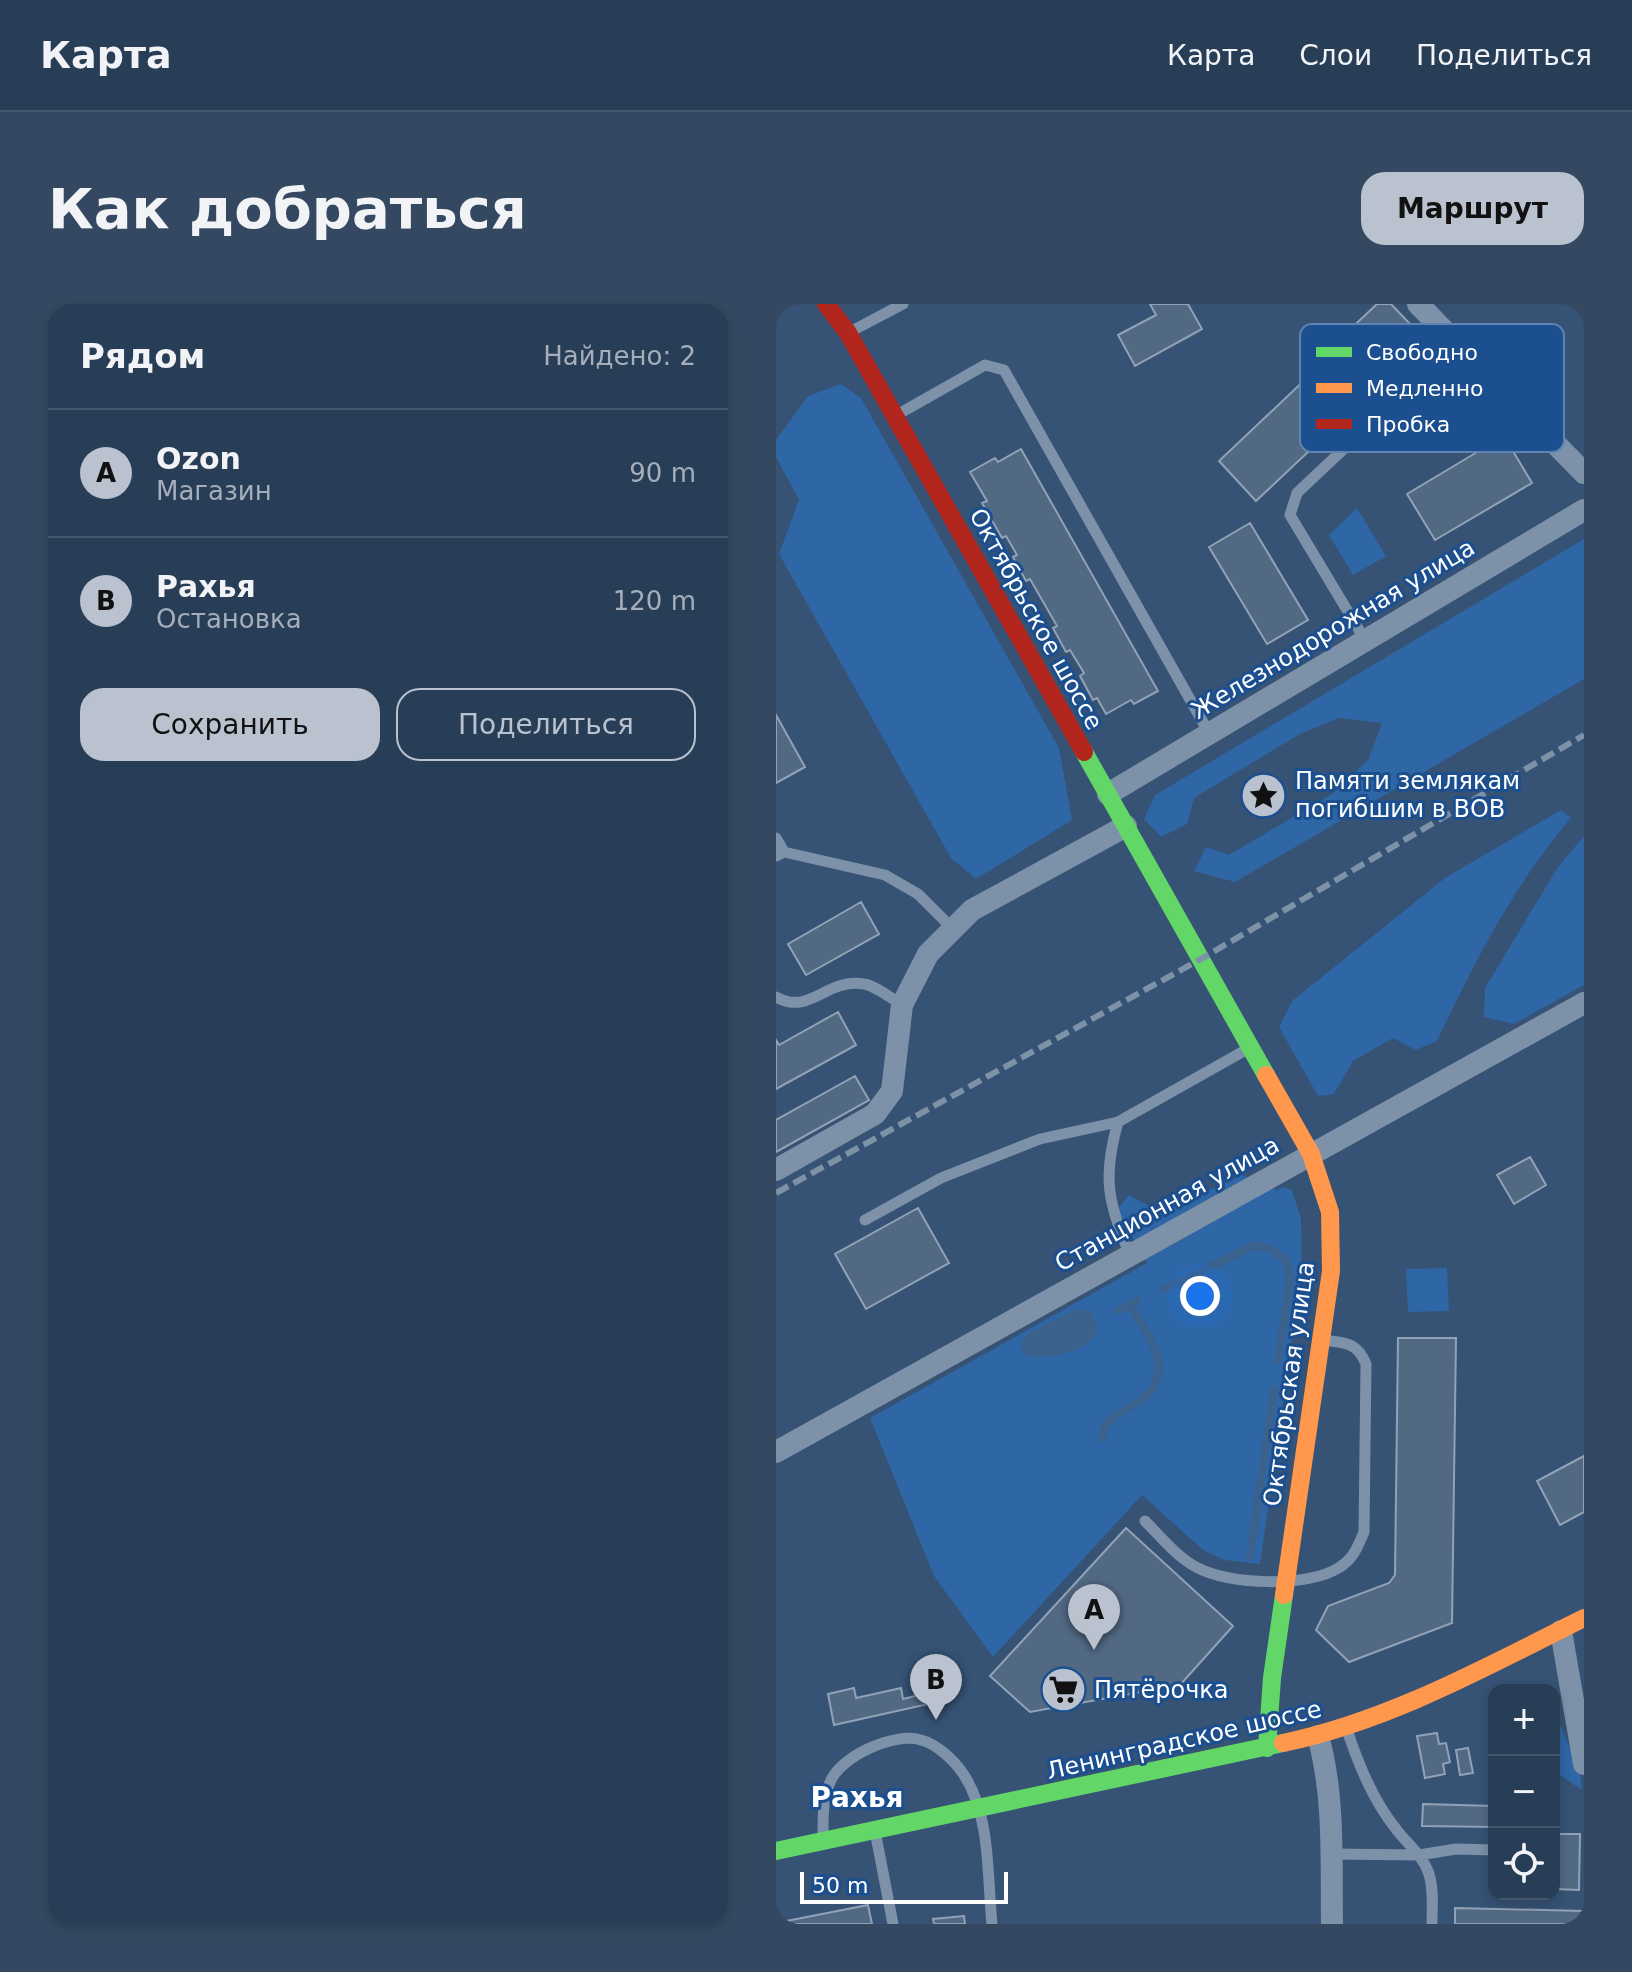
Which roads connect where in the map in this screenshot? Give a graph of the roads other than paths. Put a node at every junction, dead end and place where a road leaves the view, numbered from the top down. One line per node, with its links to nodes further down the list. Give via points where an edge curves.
1 (826, 304): 5 (street, Октябрьское шоссе)
2 (903, 304): 5 (lane)
3 (1418, 304): 4 (street)
4 (1437, 324)
5 (848, 333): 6 (street, Октябрьское шоссе)
6 (895, 416): 12 (lane, via 985,365 1004,370); 13 (street, Октябрьское шоссе)
7 (1340, 452): 11 (lane, via 1297,493 1290,515)
8 (1563, 452): 9 (street)
9 (1584, 473)
10 (1584, 510): 11 (street, Железнодорожная улица)
11 (1365, 640): 12 (street, Железнодорожная улица)
12 (1209, 733): 13 (street, Железнодорожная улица)
13 (1108, 794): 14 (street, Октябрьское шоссе)
14 (1126, 826): 17 (street, via 972,910); 18 (street, Октябрьское шоссе)
15 (776, 838): 16 (lane)
16 (780, 854): 17 (lane, via 885,875 918,894)
17 (953, 929): 21 (street, via 928,954)
18 (1201, 959): 22 (street, Октябрьская улица)
19 (776, 997): 21 (lane, via 788,1004 806,1001 837,984 866,984)
20 (1584, 1003): 24 (street, Станционная улица)
21 (902, 1005): 25 (street, via 892,1091 875,1114)
22 (1251, 1047): 23 (lane); 24 (street, Октябрьская улица)
23 (1118, 1122): 26 (lane, via 1040,1139 941,1178); 27 (lane, via 1108,1186)
24 (1311, 1154): 27 (street, Станционная улица); 28 (street, Октябрьская улица, via 1330,1212 1331,1271)
25 (776, 1170)
26 (865, 1220)
27 (1130, 1255): 29 (street, Станционная улица)
28 (1321, 1340): 31 (street, Октябрьская улица); 31 (lane, via 1350,1344 1366,1364 1364,1532 1356,1553 1339,1568 1311,1579)
29 (776, 1452)
30 (1145, 1521): 31 (lane, via 1193,1566 1215,1576)
31 (1286, 1580): 36 (street, Октябрьская улица)
32 (1584, 1618): 33 (street, Ленинградское шоссе)
33 (1561, 1631): 34 (street, Ленинградское шоссе); 37 (street)
34 (1346, 1727): 35 (street, Ленинградское шоссе); 44 (lane, via 1367,1784)
35 (1318, 1736): 36 (street, Ленинградское шоссе); 43 (street, via 1326,1763)
36 (1267, 1748): 38 (street, Ленинградское шоссе)
37 (1584, 1764)
38 (981, 1810): 39 (street, Ленинградское шоссе); 40 (lane, via 963,1773 943,1752 920,1739 882,1742 848,1759 832,1779 823,1808); 46 (lane)
39 (875, 1831): 40 (street, Ленинградское шоссе); 45 (lane)
40 (823, 1841): 42 (street, Ленинградское шоссе)
41 (1488, 1850): 44 (lane)
42 (776, 1851)
43 (1330, 1854): 44 (lane); 47 (street)
44 (1419, 1855): 48 (lane, via 1429,1872)
45 (893, 1924)
46 (992, 1924)
47 (1332, 1924)
48 (1432, 1924)

